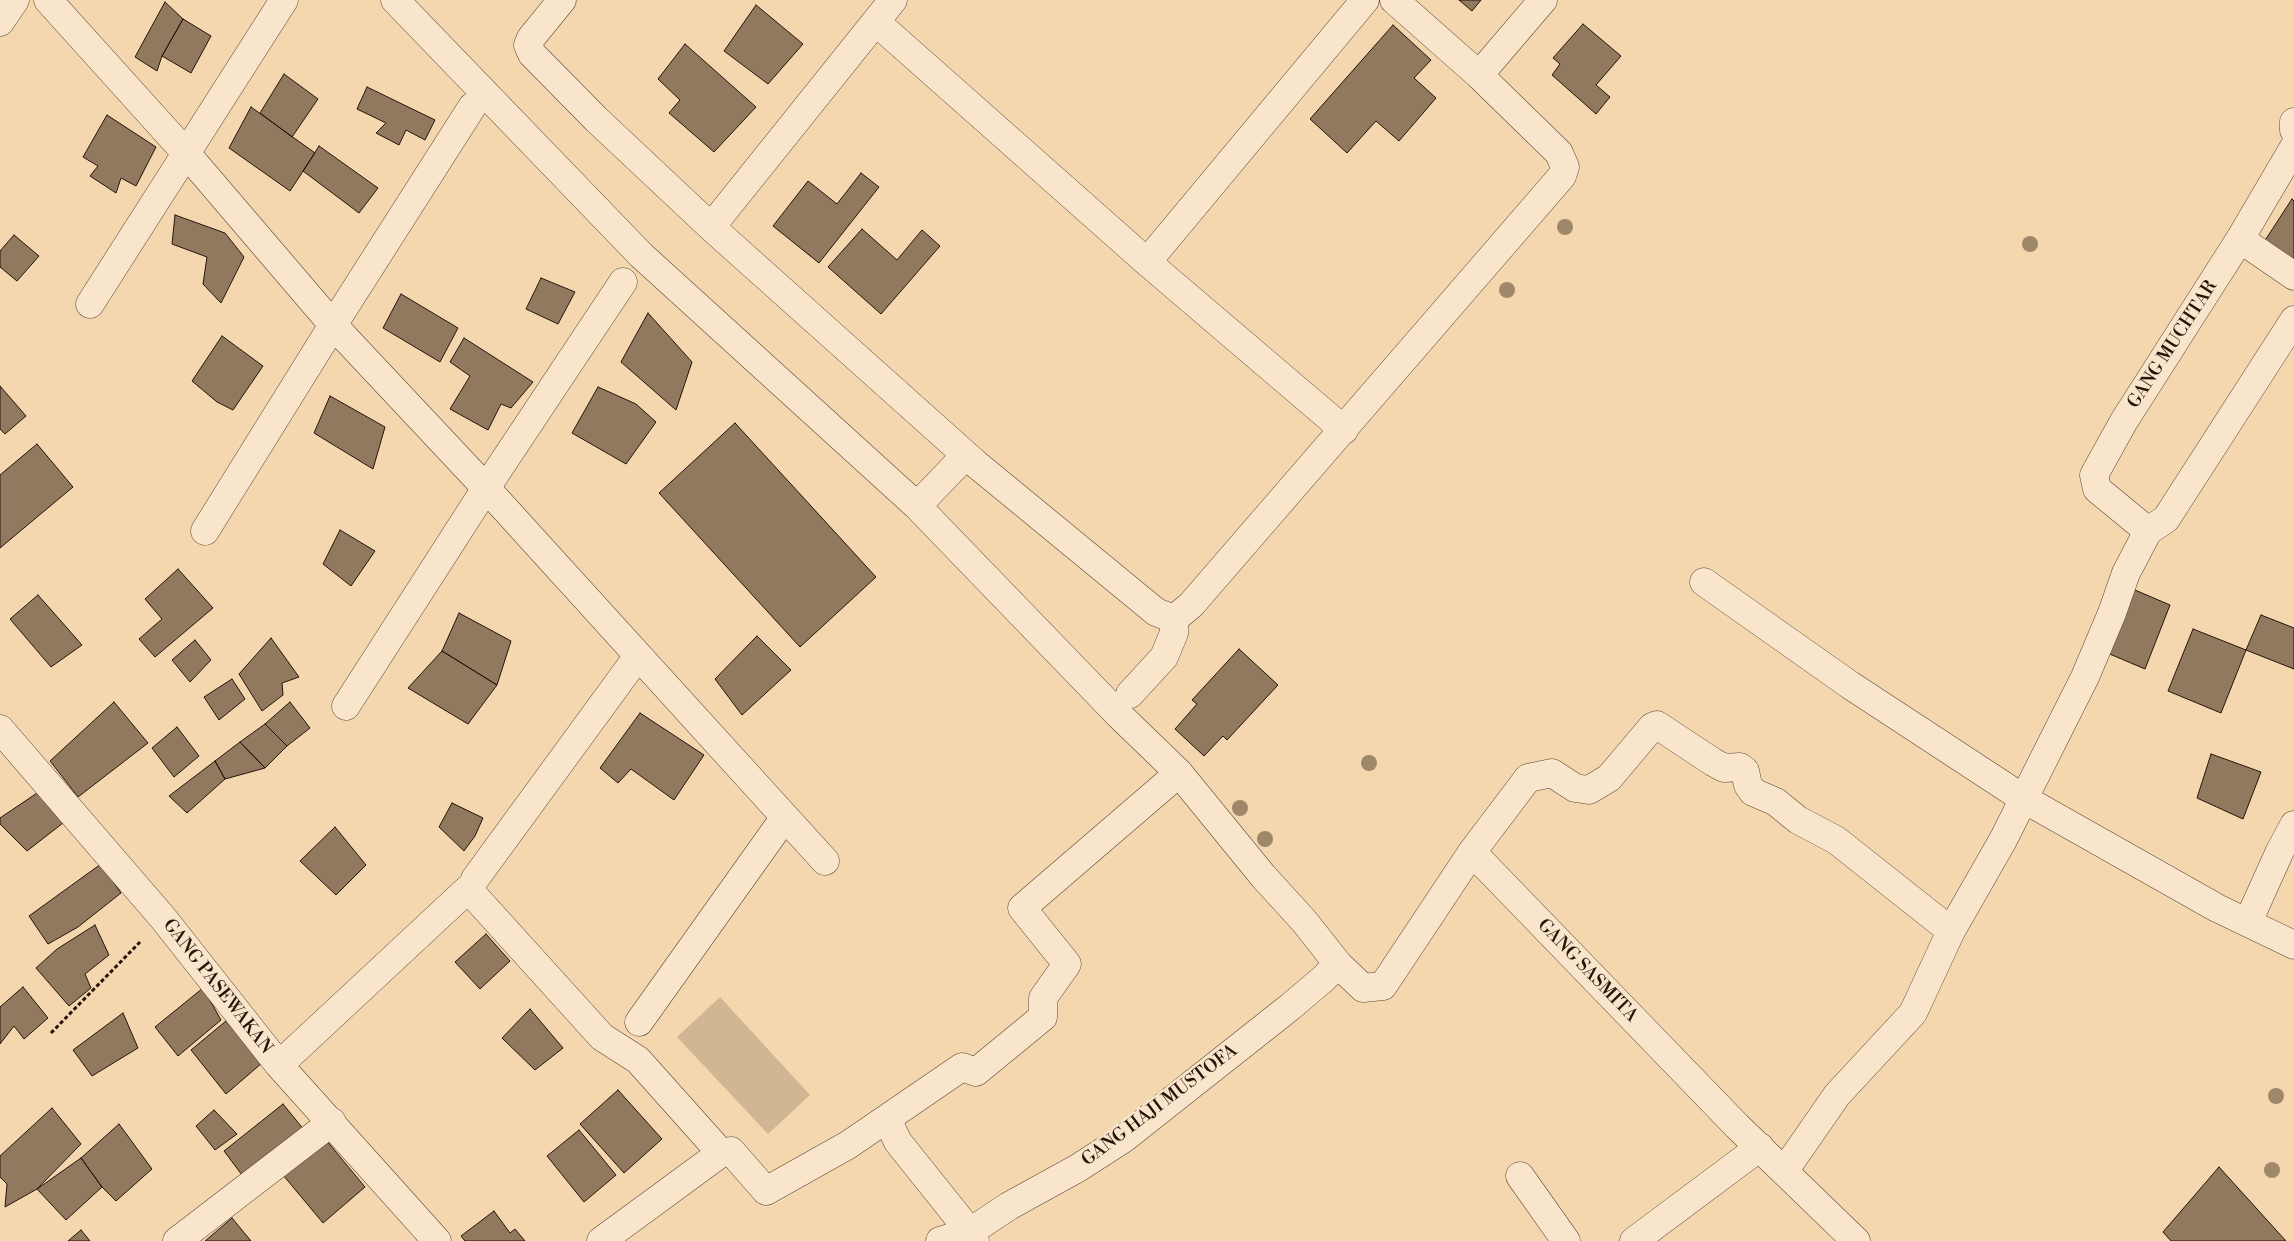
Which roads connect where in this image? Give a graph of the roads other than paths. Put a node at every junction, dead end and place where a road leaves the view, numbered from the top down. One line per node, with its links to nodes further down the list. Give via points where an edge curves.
1 (15, 0): 10 (street)
2 (48, 0): 17 (street)
3 (284, 0): 17 (street)
4 (395, 0): 29 (street, via 641,256)
5 (562, 0): 18 (street, via 531,38 528,45 532,54)
6 (893, 0): 11 (street)
7 (1365, 0): 20 (street)
8 (1394, 0): 12 (street)
9 (1543, 0): 12 (street)
10 (0, 22)
11 (876, 22): 18 (street); 20 (street)
12 (1479, 74): 26 (street, via 1559,153 1565,167 1562,176)
13 (472, 107): 25 (street)
14 (2294, 122): 15 (street)
15 (2294, 130)
16 (2294, 147): 19 (street, GANG MUCHTAR)
17 (186, 153): 23 (street); 25 (street)
18 (710, 227): 27 (street)
19 (2240, 240): 21 (street); 31 (street, GANG MUCHTAR, via 2124,421 2094,475 2097,488)
20 (1147, 262): 26 (street)
21 (2294, 276)
22 (623, 282): 28 (street)
23 (90, 304)
24 (2294, 320): 31 (street, via 2166,519)
25 (332, 325): 28 (street); 30 (street)
26 (1344, 430): 33 (street, via 1191,605)
27 (966, 455): 29 (street); 33 (street, via 1156,612)
28 (486, 488): 34 (street); 36 (street)
29 (917, 506): 38 (street)
30 (205, 531)
31 (2148, 531): 39 (street, via 2126,573 2085,677)
32 (1704, 582): 39 (street, via 1850,685)
33 (1174, 619): 35 (street, via 1174,633 1164,657)
34 (638, 656): 40 (street); 44 (street)
35 (1130, 694)
36 (346, 706)
37 (0, 729): 50 (street, GANG PASEWAKAN, via 163,918)
38 (1179, 773): 48 (street); 51 (street, via 1022,908 1067,964 1043,998 1043,1017 976,1072 962,1067)
39 (2024, 799): 45 (street, via 2217,908); 46 (street)
40 (785, 817): 43 (street); 49 (street)
41 (2294, 826): 45 (street)
42 (1472, 852): 46 (street, via 1528,778 1552,773 1575,788 1589,790 1609,778 1657,725 1724,768 1740,767 1745,771 1753,792 1776,802 1798,820 1836,840); 48 (street, via 1383,986 1364,988); 53 (street, GANG SASMITA)
43 (825, 861)
44 (475, 879)
45 (2248, 922): 47 (street)
46 (1951, 931): 55 (street, via 1913,1013 1838,1094)
47 (2294, 945)
48 (1338, 964): 57 (street, GANG HAJI MUSTOFA, via 1290,1007 1122,1139 1078,1168 1009,1206)
49 (639, 1022)
50 (279, 1065): 52 (street, GANG PASEWAKAN); 54 (street, via 468,889 602,1037 638,1060)
51 (887, 1119): 54 (street, via 848,1146 766,1191 731,1151); 57 (street, via 898,1142)
52 (332, 1122): 58 (street); 59 (street, GANG PASEWAKAN)
53 (1760, 1147): 55 (street, GANG SASMITA); 63 (street)
54 (721, 1153): 60 (street)
55 (1785, 1170): 64 (street, GANG SASMITA)
56 (1520, 1176): 62 (street)
57 (973, 1236): 61 (street, GANG HAJI MUSTOFA)
58 (176, 1241)
59 (436, 1241)
60 (601, 1241)
61 (940, 1241)
62 (1566, 1241)
63 (1634, 1241)
64 (1856, 1241)

